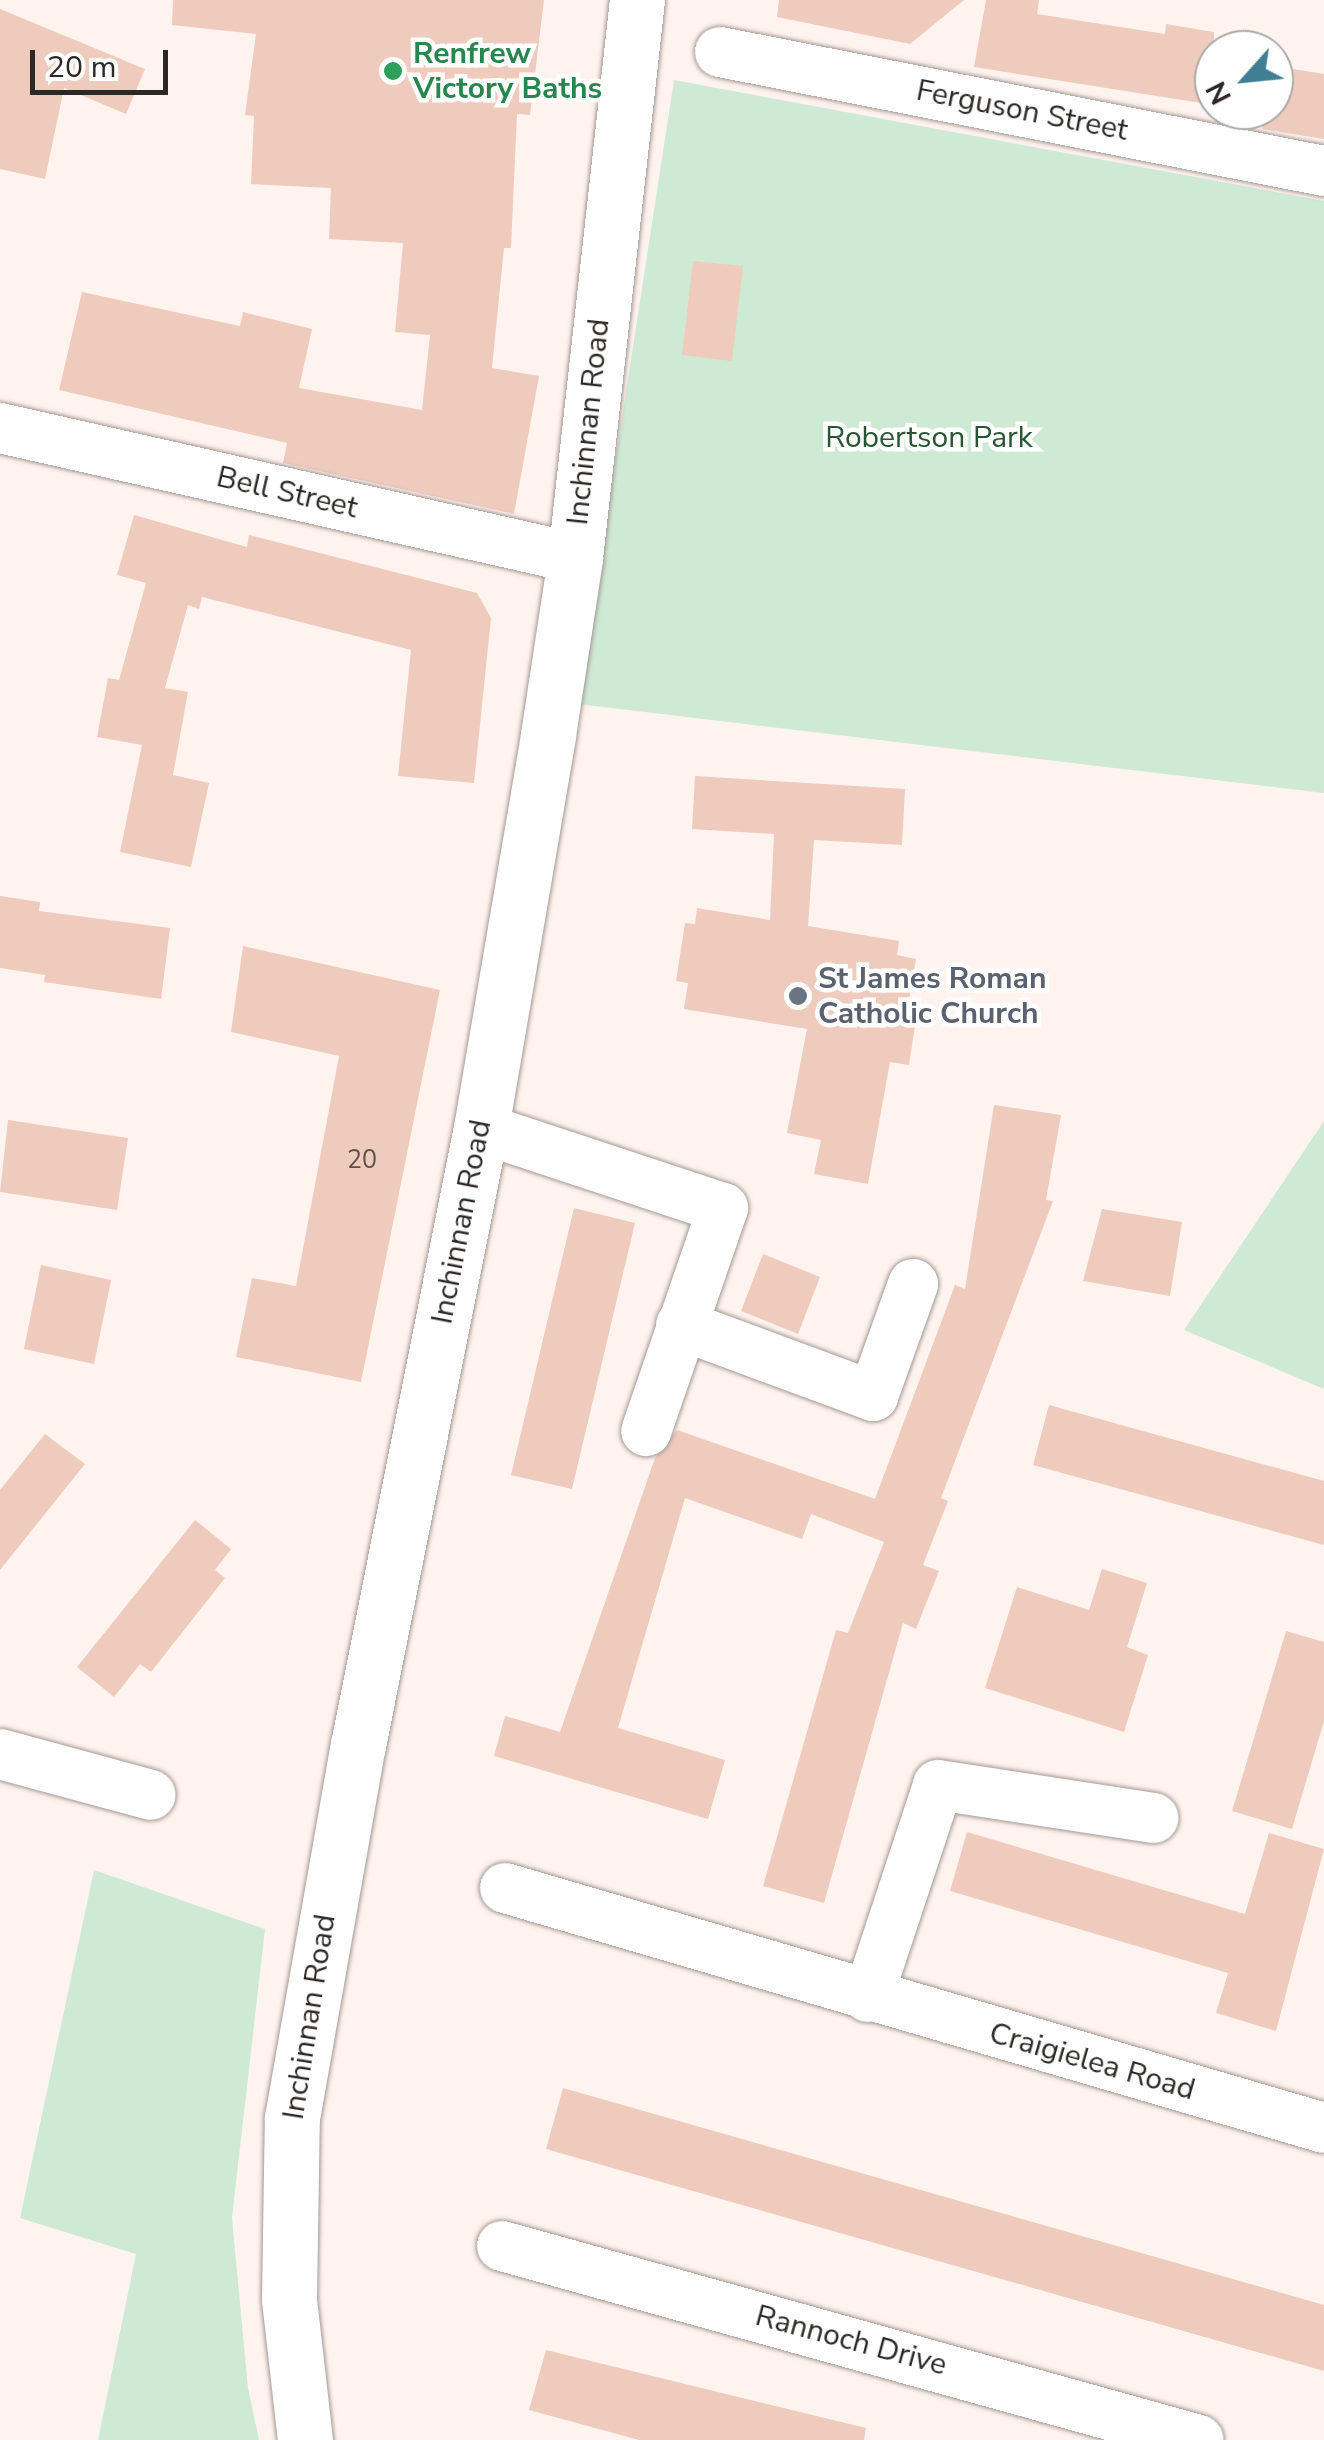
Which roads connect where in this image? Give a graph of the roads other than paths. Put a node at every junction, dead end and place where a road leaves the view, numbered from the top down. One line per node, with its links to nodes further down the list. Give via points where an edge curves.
1 (636, 0): 5 (main road, Inchinnan Road)
2 (720, 52): 3 (street, Ferguson Street)
3 (1324, 171)
4 (0, 428): 5 (street, Bell Street)
5 (575, 558): 6 (main road, Inchinnan Road)
6 (481, 1128): 8 (street, via 723,1208); 17 (main road, Inchinnan Road, via 358,1745 292,2118 289,2299)
7 (914, 1284): 8 (street, via 873,1396)
8 (681, 1326): 9 (street)
9 (646, 1430)
10 (0, 1754): 11 (street)
11 (151, 1795)
12 (1153, 1818): 14 (street, via 938,1785)
13 (505, 1888): 14 (street, Craigielea Road)
14 (868, 1997): 15 (street, Craigielea Road)
15 (1322, 2119)
16 (502, 2246): 18 (street, Rannoch Drive)
17 (305, 2440)
18 (1200, 2440)

